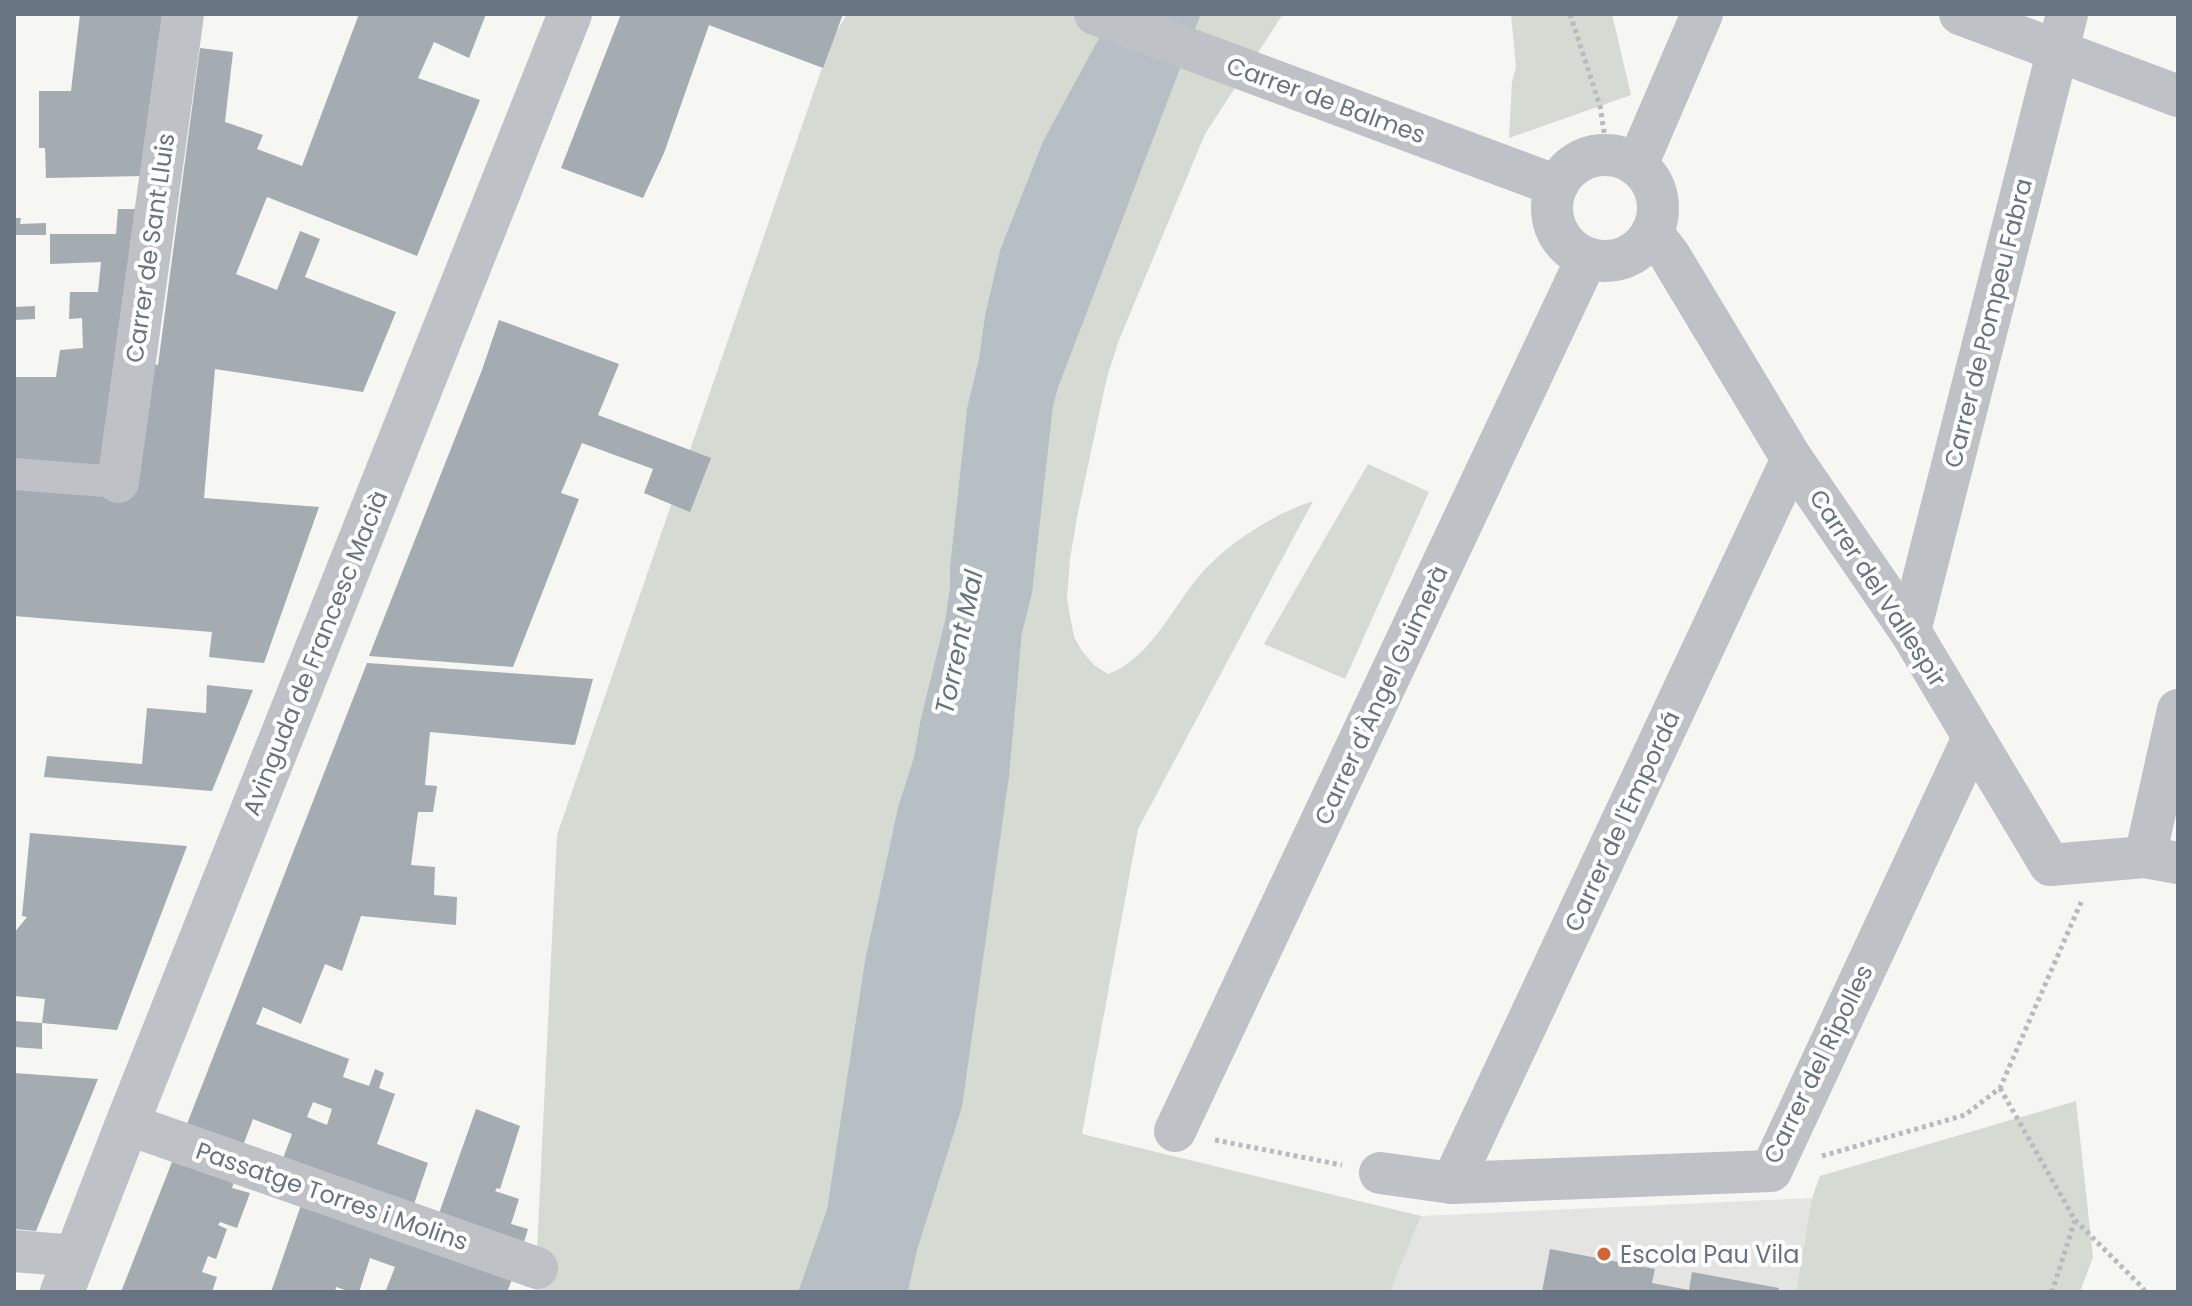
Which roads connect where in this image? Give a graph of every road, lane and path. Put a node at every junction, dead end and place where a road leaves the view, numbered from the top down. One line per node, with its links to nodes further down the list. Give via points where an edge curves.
1 (183, 14): 15 (street, Carrer de Sant Lluis)
2 (570, 14): 22 (street, Avinguda de Francesc Macià)
3 (1095, 14): 10 (street, Carrer de Balmes)
4 (1570, 14): 9 (path)
5 (1702, 14): 9 (street)
6 (1960, 14): 7 (street)
7 (2062, 32): 8 (street); 16 (street, Carrer de Pompeu Fabra)
8 (2178, 96)
9 (1622, 160): 10 (street, via 1592,156); 11 (street, via 1647,176 1655,189 1657,218)
10 (1542, 180): 12 (street, via 1560,236)
11 (1652, 232): 12 (street, via 1631,254 1602,261); 13 (street, Carrer del Vallespir)
12 (1587, 258): 23 (street, Carrer d'Àngel Guimerà)
13 (1792, 459): 16 (street, Carrer del Vallespir); 26 (street, Carrer de l'Empordá)
14 (14, 474): 15 (street)
15 (118, 482)
16 (1910, 631): 18 (street, Carrer del Vallespir)
17 (2178, 710): 19 (street)
18 (1973, 738): 20 (street, Carrer del Vallespir, via 2050,865); 24 (street, Carrer del Ripolles)
19 (2161, 860): 20 (street, Carrer del Vallespir)
20 (2098, 862): 21 (path)
21 (2000, 1088): 24 (path, via 1965,1115); 27 (path)
22 (127, 1124): 29 (street, Passatge Torres i Molins); 30 (street, Avinguda de Francesc Macià)
23 (1175, 1131): 25 (path)
24 (1771, 1171): 26 (street, Carrer del Ripolles)
25 (1380, 1173): 26 (street, Carrer del Ripolles)
26 (1452, 1183)
27 (2075, 1220): 31 (path); 32 (path)
28 (14, 1251): 30 (street)
29 (537, 1268)
30 (69, 1274)
31 (2052, 1292)
32 (2145, 1292)

